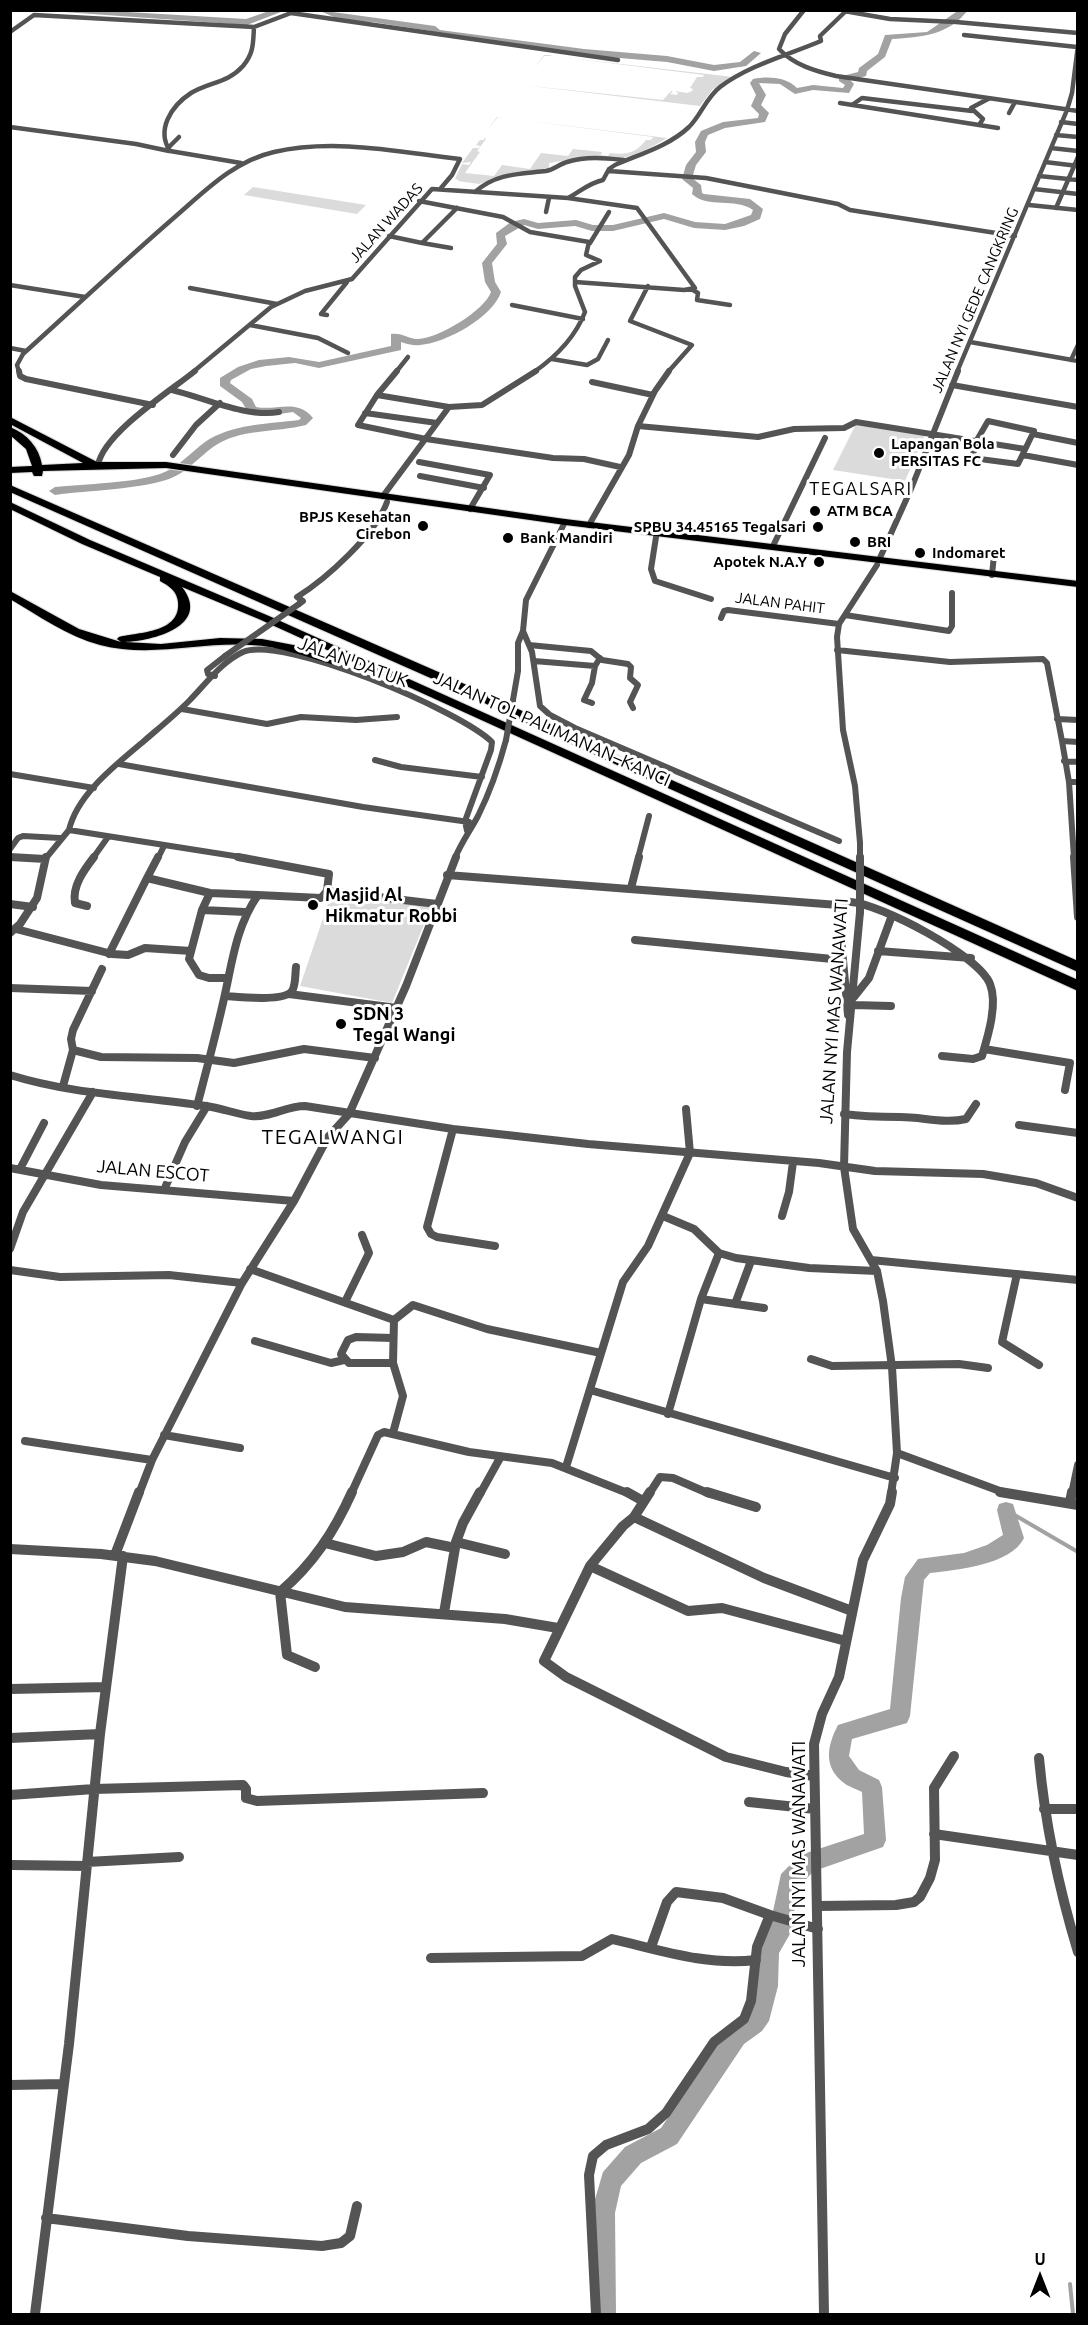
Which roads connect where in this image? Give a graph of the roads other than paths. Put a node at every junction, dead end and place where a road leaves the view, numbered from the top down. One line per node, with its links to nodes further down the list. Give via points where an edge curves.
1 (804, 10): 8 (street, via 779,43)
2 (845, 11): 5 (street, via 890,19); 8 (street, via 820,36 821,41)
3 (254, 27): 4 (street, via 34,15); 9 (street, via 291,13); 28 (street, via 255,46 242,66 229,78 190,94 165,122)
4 (10, 32)
5 (1077, 33)
6 (964, 35): 7 (street)
7 (1077, 46): 10 (street, JALAN NYI GEDE CANGKRING)
8 (786, 57): 11 (street, via 825,73); 31 (street, via 727,83 711,95 685,130)
9 (618, 60)
10 (1075, 94): 15 (street, JALAN NYI GEDE CANGKRING)
11 (991, 99): 12 (street); 16 (street, via 972,106)
12 (1015, 102): 15 (street); 18 (street)
13 (840, 103): 14 (street)
14 (852, 105): 16 (street, via 862,98); 21 (street)
15 (1067, 110): 17 (street); 19 (street, JALAN NYI GEDE CANGKRING)
16 (972, 111): 21 (street, via 984,119)
17 (1077, 111)
18 (1009, 113)
19 (1061, 122): 20 (street); 24 (street, JALAN NYI GEDE CANGKRING)
20 (1077, 124)
21 (979, 125): 23 (street)
22 (10, 127): 28 (street)
23 (998, 128)
24 (1056, 135): 26 (street); 27 (street, JALAN NYI GEDE CANGKRING)
25 (179, 137): 28 (street)
26 (1077, 137)
27 (1051, 148): 29 (street); 32 (street, JALAN NYI GEDE CANGKRING)
28 (169, 150): 33 (street)
29 (1077, 151)
30 (1077, 157): 34 (street)
31 (625, 160): 35 (street); 41 (street, via 566,161 549,171 523,172 488,181)
32 (1045, 162): 34 (street); 36 (street, JALAN NYI GEDE CANGKRING)
33 (241, 163): 39 (street, via 275,151 308,148 460,159); 64 (street)
34 (1076, 165): 37 (street)
35 (609, 171): 45 (street, via 603,180 588,184); 54 (street, via 693,176 831,202 850,210)
36 (1039, 176): 37 (street); 40 (street, JALAN NYI GEDE CANGKRING)
37 (1069, 179): 38 (street); 42 (street)
38 (1077, 180)
39 (441, 188): 41 (street, JALAN WADAS); 46 (street, JALAN WADAS, via 432,189)
40 (1034, 189): 42 (street); 47 (street, JALAN NYI GEDE CANGKRING)
41 (474, 192): 44 (street, JALAN WADAS)
42 (1062, 192): 43 (street); 49 (street)
43 (1077, 194)
44 (549, 198): 45 (street, JALAN WADAS); 51 (street)
45 (568, 198): 63 (street, JALAN WADAS, via 636,208)
46 (419, 201): 48 (street); 53 (street, JALAN WADAS)
47 (1029, 205): 49 (street); 54 (street, JALAN NYI GEDE CANGKRING)
48 (457, 208): 55 (street); 56 (street, via 505,218 531,232)
49 (1056, 208): 50 (street)
50 (1077, 210)
51 (546, 212)
52 (609, 212): 56 (street)
53 (389, 236): 55 (street); 58 (street, JALAN WADAS)
54 (1015, 236): 72 (street, JALAN NYI GEDE CANGKRING)
55 (422, 243): 57 (street)
56 (590, 243): 59 (street, via 586,255 599,259 578,273)
57 (451, 248)
58 (347, 282): 65 (street, JALAN WADAS, via 311,289); 68 (street, via 321,314)
59 (575, 282): 61 (street); 69 (street, via 585,312)
60 (10, 285): 64 (street)
61 (648, 286): 63 (street); 83 (street, via 629,320 692,345)
62 (190, 288): 65 (street)
63 (693, 290): 67 (street, via 698,293 698,300)
64 (85, 297): 75 (street)
65 (277, 304): 70 (street, JALAN WADAS)
66 (512, 305): 69 (street)
67 (730, 305)
68 (327, 315)
69 (583, 319): 78 (street, via 567,346)
70 (250, 325): 76 (street, via 318,338); 82 (street, JALAN WADAS)
71 (608, 340): 78 (street, via 603,355 589,365)
72 (970, 342): 79 (street); 81 (street, JALAN NYI GEDE CANGKRING)
73 (1077, 345): 79 (street)
74 (10, 348): 75 (street)
75 (26, 351): 85 (street, via 17,365 20,376 26,379)
76 (348, 353)
77 (408, 357): 84 (street)
78 (552, 359): 88 (street, via 478,407)
79 (1074, 360)
80 (592, 382): 83 (street)
81 (952, 385): 89 (street); 98 (street, JALAN NYI GEDE CANGKRING)
82 (172, 390): 86 (street); 87 (street, JALAN WADAS)
83 (654, 394): 95 (street)
84 (377, 395): 88 (street); 91 (street)
85 (131, 401): 87 (street); 93 (street)
86 (220, 403): 90 (street, via 249,414); 109 (street, via 196,425)
87 (153, 405): 93 (street, JALAN WADAS)
88 (449, 407): 94 (street)
89 (1077, 407)
90 (279, 412)
91 (365, 413): 94 (street); 101 (street, via 360,426)
92 (10, 420): 96 (highway)
93 (130, 421): 107 (street, JALAN WADAS)
94 (437, 423): 101 (street)
95 (638, 426): 98 (street, via 758,437 794,429 844,428 856,422); 110 (street, via 633,448)
96 (27, 429): 107 (highway); 112 (highway, via 43,448)
97 (10, 430): 104 (highway)
98 (934, 430): 102 (street); 118 (street, JALAN NYI GEDE CANGKRING)
99 (1033, 434): 102 (street, via 1033,430 990,421); 103 (street); 105 (street)
100 (825, 438): 126 (street)
101 (426, 439): 110 (street); 119 (street)
102 (978, 439): 105 (street); 105 (street, via 971,456 974,459 1018,464)
103 (1077, 443)
104 (32, 447): 111 (highway, via 26,459); 112 (highway)
105 (1025, 450): 108 (street)
106 (419, 462): 116 (street, via 489,474)
107 (95, 463): 109 (highway); 112 (highway)
108 (1077, 465)
109 (177, 467): 119 (highway)
110 (620, 467): 123 (street)
111 (10, 468): 112 (highway)
112 (43, 471): 113 (highway)
113 (10, 476)
114 (420, 476): 116 (street)
115 (10, 488): 201 (highway, JALAN TOL PALIMANAN–KANCI)
116 (484, 488): 121 (street)
117 (886, 490): 118 (street)
118 (909, 494): 128 (street, JALAN NYI GEDE CANGKRING)
119 (385, 499): 121 (highway); 145 (street, bridge, via 382,518 362,543 321,582 297,597 303,601 207,670)
120 (10, 506): 125 (highway, JALAN TOL PALIMANAN–KANCI)
121 (476, 511): 122 (highway)
122 (564, 524): 123 (highway); 124 (highway); 139 (street, via 526,600)
123 (589, 525): 126 (highway)
124 (656, 537): 128 (highway); 135 (street, via 651,569 655,580)
125 (86, 542): 131 (highway, via 177,587 184,609 177,621 144,637 104,637); 149 (highway, JALAN TOL PALIMANAN–KANCI, via 182,581)
126 (772, 546): 128 (highway)
127 (994, 555): 129 (street)
128 (878, 562): 129 (highway); 132 (highway); 136 (street, JALAN NYI MAS WANAWATI)
129 (992, 575): 130 (highway)
130 (1077, 584)
131 (10, 586)
132 (1077, 589)
133 (952, 592): 136 (street, via 951,629)
134 (10, 594): 149 (highway, via 86,636 115,645 161,648 236,641 284,644)
135 (711, 598)
136 (845, 615): 138 (street, JALAN NYI MAS WANAWATI)
137 (722, 618): 138 (street, JALAN PAHIT, via 728,610)
138 (839, 624): 141 (street, JALAN NYI MAS WANAWATI)
139 (523, 631): 140 (street); 165 (street, bridge, via 518,643 518,671 506,740)
140 (529, 645): 142 (street, via 591,651); 143 (street)
141 (837, 650): 151 (street, via 950,662 1043,659); 171 (street, JALAN NYI MAS WANAWATI, via 843,730 855,786)
142 (600, 658): 144 (street); 147 (street, via 625,662 631,667 630,678 638,686 630,704)
143 (534, 661): 144 (street); 170 (street, via 538,702 549,715)
144 (595, 666): 146 (street, via 584,700)
145 (214, 676): 148 (street, JALAN DATUK); 160 (street, JALAN DATUK, via 250,650 315,660 485,733 492,742)
146 (592, 703)
147 (633, 708)
148 (182, 709): 150 (street, via 267,724 301,717); 158 (street, JALAN DATUK)
149 (477, 716): 204 (highway, JALAN TOL PALIMANAN–KANCI)
150 (397, 717)
151 (1057, 719): 152 (street); 153 (street)
152 (1077, 720)
153 (1062, 741): 154 (street); 156 (street)
154 (1077, 742)
155 (375, 760): 160 (street, via 406,769)
156 (1064, 761): 157 (street); 161 (street)
157 (1077, 762)
158 (118, 764): 162 (street, JALAN DATUK); 164 (street)
159 (10, 774): 162 (street)
160 (482, 777): 164 (street, JALAN DATUK)
161 (1073, 782): 178 (street)
162 (94, 789): 166 (street, JALAN DATUK, via 73,816)
163 (649, 816): 179 (street)
164 (465, 821): 165 (street); 167 (street)
165 (476, 823): 167 (street)
166 (69, 830): 168 (street); 169 (street)
167 (467, 831): 176 (street)
168 (106, 837): 172 (street); 186 (street, via 73,895 75,903)
169 (60, 838): 173 (street, via 23,836); 175 (street)
170 (839, 840)
171 (860, 843): 209 (street, JALAN NYI MAS WANAWATI, bridge, via 860,912)
172 (164, 846): 177 (street); 180 (street, via 323,872 330,876)
173 (10, 849)
174 (10, 857): 175 (street)
175 (45, 859): 187 (street)
176 (447, 875): 179 (street); 184 (street)
177 (147, 878): 181 (street); 197 (street)
178 (1076, 887): 189 (street)
179 (631, 888): 185 (street)
180 (327, 891): 182 (street, via 317,899); 184 (street)
181 (210, 892): 182 (street); 188 (street)
182 (258, 895): 190 (street)
183 (10, 904): 187 (street)
184 (437, 904): 211 (street)
185 (838, 905): 192 (street, via 854,901); 199 (street)
186 (87, 906)
187 (33, 907): 193 (street)
188 (202, 910): 190 (street); 195 (street)
189 (1077, 911): 191 (street)
190 (245, 912): 203 (street)
191 (1077, 916)
192 (891, 918): 196 (street); 198 (street)
193 (13, 931): 197 (street)
194 (635, 940): 199 (street)
195 (191, 951): 197 (street, via 145,948 128,954); 203 (street, via 189,959 200,975)
196 (878, 951): 198 (street); 209 (street, via 869,978)
197 (109, 954)
198 (972, 958): 213 (street, via 991,986)
199 (843, 960): 212 (street)
200 (296, 967): 207 (street)
201 (1077, 967)
202 (102, 969): 206 (street)
203 (228, 978): 208 (street)
204 (1077, 986)
205 (11, 988): 206 (street)
206 (92, 991): 214 (street, via 73,1030)
207 (289, 994): 208 (street); 211 (street)
208 (225, 996): 217 (street)
209 (853, 1001): 210 (street); 212 (street, JALAN NYI MAS WANAWATI)
210 (891, 1006)
211 (397, 1008): 216 (street)
212 (849, 1023): 228 (street, JALAN NYI MAS WANAWATI)
213 (984, 1049): 215 (street, via 977,1059); 218 (street)
214 (73, 1050): 217 (street, via 101,1057); 220 (street)
215 (942, 1056)
216 (375, 1058): 217 (street, via 304,1049 242,1063); 227 (street)
217 (210, 1060): 224 (street)
218 (1074, 1064): 221 (street)
219 (10, 1075): 220 (street)
220 (63, 1086): 222 (street)
221 (1065, 1089)
222 (93, 1092): 224 (street); 237 (street)
223 (976, 1104): 228 (street, via 966,1119 952,1122)
224 (197, 1106): 225 (street)
225 (207, 1106): 227 (street, via 259,1116 296,1106); 238 (street, via 185,1142)
226 (686, 1109): 233 (street)
227 (349, 1113): 231 (street); 240 (street, via 328,1137)
228 (844, 1114): 235 (street, JALAN NYI MAS WANAWATI)
229 (44, 1124): 236 (street)
230 (1019, 1125): 232 (street)
231 (453, 1129): 233 (street); 244 (street, via 427,1227 437,1237)
232 (1077, 1133)
233 (690, 1153): 234 (street); 241 (street)
234 (793, 1162): 235 (street); 242 (street)
235 (844, 1167): 239 (street, via 919,1174 983,1174 1036,1183); 247 (street, JALAN NYI MAS WANAWATI, via 854,1229)
236 (15, 1168): 237 (street, JALAN ESCOT)
237 (45, 1176): 238 (street, JALAN ESCOT); 245 (street, via 23,1212)
238 (164, 1190): 240 (street, JALAN ESCOT)
239 (1077, 1198)
240 (294, 1201): 249 (street)
241 (663, 1216): 246 (street, via 697,1231); 262 (street, via 623,1282)
242 (782, 1216)
243 (362, 1235): 256 (street, via 369,1253)
244 (495, 1246)
245 (10, 1249)
246 (719, 1253): 248 (street); 255 (street)
247 (871, 1260): 251 (street, JALAN NYI MAS WANAWATI); 252 (street)
248 (751, 1261): 251 (street); 257 (street)
249 (250, 1269): 254 (street); 256 (street)
250 (10, 1270): 254 (street, via 45,1275 179,1275)
251 (877, 1271): 267 (street, JALAN NYI MAS WANAWATI)
252 (1017, 1274): 253 (street); 266 (street, via 1002,1342)
253 (1077, 1280)
254 (242, 1283): 272 (street)
255 (701, 1299): 257 (street); 270 (street)
256 (345, 1302): 259 (street)
257 (735, 1304): 258 (street)
258 (764, 1308)
259 (394, 1320): 260 (street); 262 (street, via 408,1307 417,1305 487,1329)
260 (393, 1338): 264 (street, via 348,1340 341,1354); 265 (street)
261 (255, 1341): 264 (street, via 331,1363)
262 (602, 1353): 269 (street)
263 (811, 1359): 267 (street, via 832,1366)
264 (344, 1360): 265 (street)
265 (393, 1363): 271 (street, via 403,1396)
266 (1039, 1365)
267 (892, 1367): 268 (street); 275 (street, JALAN NYI MAS WANAWATI)
268 (988, 1368)
269 (590, 1390): 270 (street); 279 (street)
270 (669, 1414): 280 (street)
271 (393, 1433): 276 (street); 285 (street, via 378,1435)
272 (164, 1435): 274 (street); 277 (street)
273 (25, 1441): 277 (street)
274 (240, 1448)
275 (897, 1453): 280 (street, JALAN NYI MAS WANAWATI); 282 (street, via 1002,1492)
276 (500, 1458): 279 (street); 286 (street, via 463,1523)
277 (152, 1460): 289 (street)
278 (1077, 1465): 282 (street)
279 (566, 1467): 281 (street)
280 (895, 1478): 292 (street, JALAN NYI MAS WANAWATI, via 890,1504 863,1560)
281 (643, 1501): 283 (street, via 664,1476); 284 (street)
282 (1074, 1503)
283 (756, 1507)
284 (634, 1517): 290 (street); 292 (street, via 764,1578)
285 (325, 1543): 286 (street, via 376,1556 403,1552 426,1542); 291 (street, via 306,1572)
286 (456, 1545): 288 (street); 293 (street)
287 (10, 1549): 289 (street)
288 (505, 1554)
289 (119, 1556): 291 (street, via 207,1572); 297 (street)
290 (590, 1566): 294 (street); 295 (street, via 688,1611 722,1608)
291 (280, 1592): 293 (street, via 347,1607); 296 (street, via 286,1655)
292 (852, 1611): 295 (street, JALAN NYI MAS WANAWATI)
293 (444, 1613): 294 (street, via 514,1618)
294 (558, 1628): 303 (street, via 544,1661 566,1677 726,1757)
295 (846, 1641): 303 (street, JALAN NYI MAS WANAWATI, via 839,1677 816,1732)
296 (315, 1667)
297 (106, 1687): 298 (street); 299 (street)
298 (10, 1689)
299 (100, 1734): 300 (street); 304 (street)
300 (10, 1738)
301 (954, 1756): 311 (street, via 934,1788)
302 (1039, 1758): 309 (street)
303 (814, 1776): 308 (street, JALAN NYI MAS WANAWATI)
304 (94, 1790): 305 (street, via 243,1785 246,1798 257,1801); 306 (street); 315 (street)
305 (483, 1793)
306 (10, 1796)
307 (749, 1802): 308 (street)
308 (815, 1809): 317 (street, JALAN NYI MAS WANAWATI)
309 (1044, 1809): 310 (street); 312 (street)
310 (1077, 1809)
311 (934, 1834): 312 (street); 317 (street, via 935,1860 923,1893 914,1902 875,1907)
312 (1055, 1852): 313 (street); 321 (street)
313 (1077, 1855)
314 (179, 1857): 315 (street)
315 (87, 1864): 316 (street); 324 (street)
316 (12, 1865)
317 (818, 1906): 319 (street, JALAN NYI MAS WANAWATI)
318 (772, 1916): 319 (street); 320 (street, via 723,1898 676,1892 667,1902); 323 (street, via 760,1937)
319 (818, 1929): 330 (street, JALAN NYI MAS WANAWATI)
320 (651, 1947): 322 (street, via 612,1939 592,1954 582,1956); 323 (street, via 717,1963)
321 (1077, 1952)
322 (431, 1958)
323 (756, 1960): 329 (street, via 752,2001 744,2019 714,2042 666,2114 648,2129 606,2145 593,2156 589,2175)
324 (64, 2084): 325 (street); 327 (street)
325 (10, 2085)
326 (357, 2206): 327 (street, via 350,2238 343,2244 322,2246 188,2236)
327 (46, 2218): 328 (street)
328 (35, 2314)
329 (596, 2314)
330 (824, 2314)

